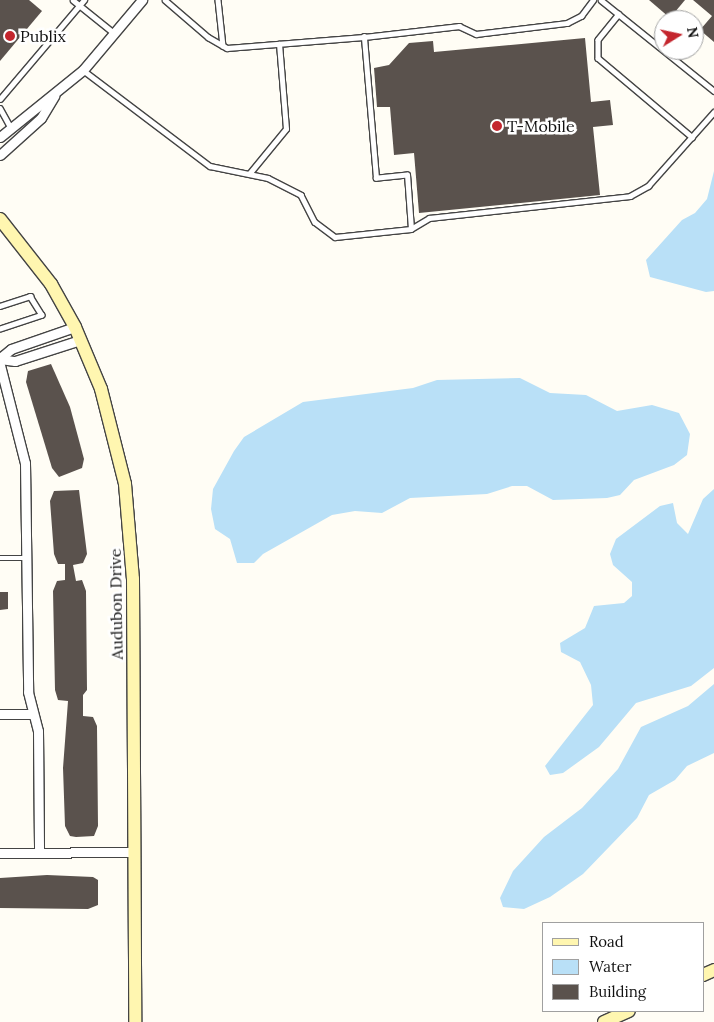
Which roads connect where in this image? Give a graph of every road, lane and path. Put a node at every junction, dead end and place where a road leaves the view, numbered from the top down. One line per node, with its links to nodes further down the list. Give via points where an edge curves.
1 (73, 0): 8 (lane)
2 (84, 0): 8 (lane)
3 (142, 0): 10 (street)
4 (165, 0): 13 (lane)
5 (218, 0): 13 (lane)
6 (593, 0): 11 (lane, via 581,16 568,23 476,34 458,26)
7 (601, 0): 9 (lane)
8 (80, 6): 10 (lane); 17 (lane)
9 (619, 14): 16 (lane); 21 (lane, via 598,40 598,58)
10 (114, 34): 14 (street)
11 (364, 37): 12 (lane); 26 (lane, via 376,178 407,175)
12 (279, 44): 13 (lane); 24 (lane, via 286,129)
13 (223, 46)
14 (83, 70): 15 (street); 24 (lane, via 210,166)
15 (58, 90): 20 (street); 23 (street, via 41,118)
16 (714, 91)
17 (0, 99)
18 (0, 108): 20 (lane)
19 (714, 112): 21 (lane)
20 (11, 128): 22 (street)
21 (692, 136): 26 (lane, via 648,186 630,196 429,218)
22 (0, 137)
23 (0, 154)
24 (250, 174): 26 (lane, via 268,178 301,195 315,222 335,237)
25 (0, 219): 28 (street, Audubon Drive, via 51,284)
26 (411, 229)
27 (0, 306): 29 (lane, via 30,296 42,315)
28 (75, 327): 30 (street, Audubon Drive); 31 (street, via 11,349)
29 (0, 329)
30 (80, 340): 31 (street, via 15,361); 37 (street, Audubon Drive, via 110,416 128,505 133,579)
31 (0, 358)
32 (0, 365): 34 (street, via 25,463)
33 (0, 558): 34 (lane)
34 (26, 558): 36 (street, via 28,692)
35 (0, 714): 36 (street)
36 (33, 714): 39 (street, via 38,731)
37 (134, 852): 39 (street); 41 (street, Audubon Drive)
38 (0, 853): 39 (street)
39 (39, 853)
40 (627, 1012): 42 (street)
41 (135, 1022)
42 (604, 1022)

